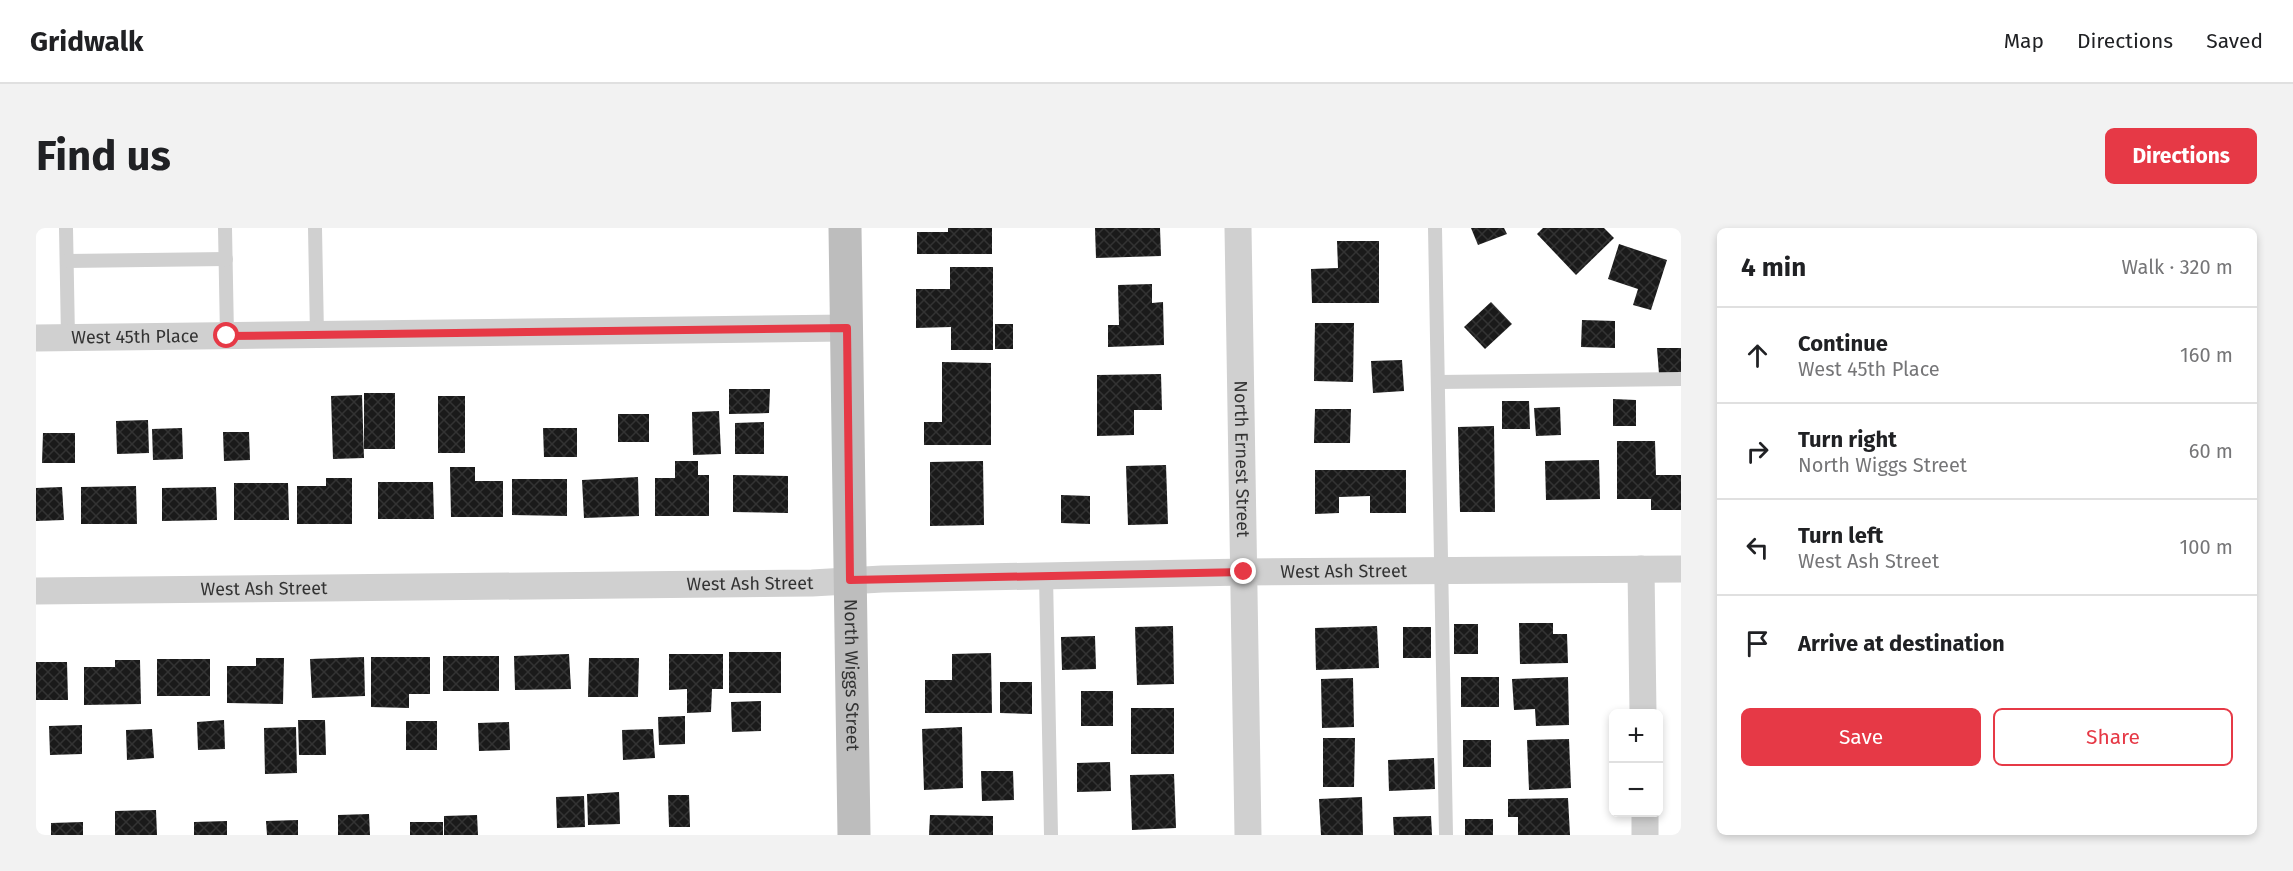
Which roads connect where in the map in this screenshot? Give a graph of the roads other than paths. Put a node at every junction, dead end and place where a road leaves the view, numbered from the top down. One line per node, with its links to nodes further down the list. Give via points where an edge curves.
1 (66, 228): 8 (lane)
2 (225, 228): 7 (lane)
3 (315, 228): 10 (lane)
4 (845, 228): 9 (street, North Wiggs Street)
5 (1238, 228): 19 (street, North Ernest Street)
6 (1435, 228): 15 (lane)
7 (226, 259): 8 (lane); 11 (lane)
8 (67, 261): 13 (lane)
9 (847, 328): 10 (street, West 45th Place); 21 (street, North Wiggs Street)
10 (317, 334): 11 (street, West 45th Place)
11 (227, 336): 13 (street, West 45th Place)
12 (36, 338): 13 (street, West 45th Place)
13 (68, 338)
14 (1681, 379): 15 (lane)
15 (1438, 382): 18 (lane)
16 (1641, 569): 17 (street, West Ash Street); 18 (street, West Ash Street); 23 (street)
17 (1681, 569)
18 (1442, 571): 19 (street, West Ash Street); 28 (lane)
19 (1244, 572): 20 (street, West Ash Street); 27 (street, North Ernest Street)
20 (1046, 576): 21 (street, West Ash Street); 26 (lane)
21 (850, 580): 22 (street, West Ash Street); 25 (street, North Wiggs Street)
22 (36, 591)
23 (1643, 709)
24 (1645, 817): 29 (street)
25 (855, 835)
26 (1051, 835)
27 (1248, 835)
28 (1446, 835)
29 (1645, 835)

